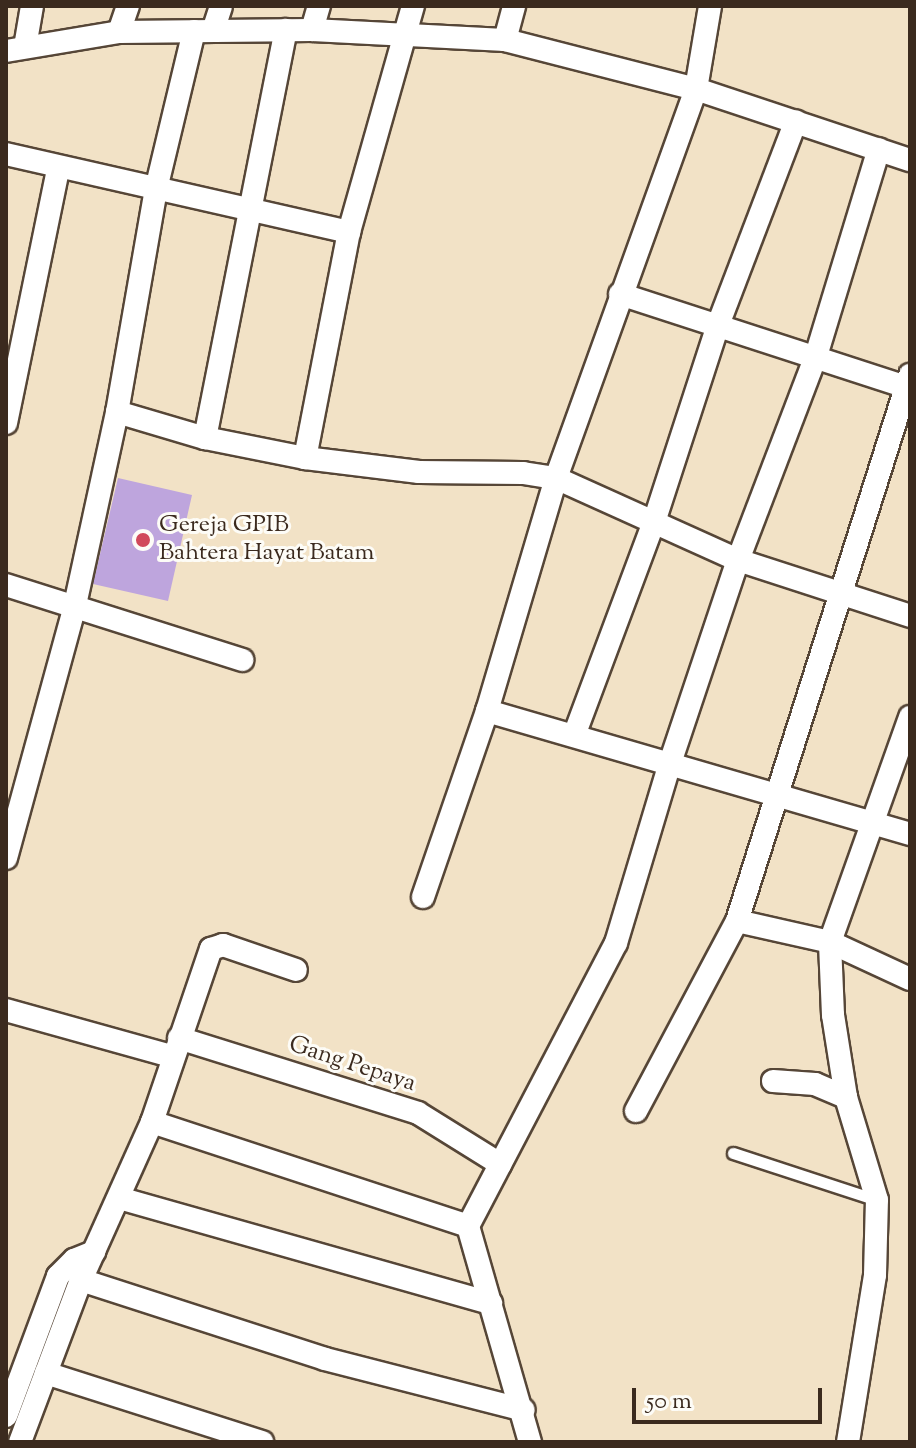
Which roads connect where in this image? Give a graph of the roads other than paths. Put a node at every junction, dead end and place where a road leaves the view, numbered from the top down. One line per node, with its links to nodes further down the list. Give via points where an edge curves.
1 (32, 6): 14 (street)
2 (128, 6): 11 (street)
3 (221, 6): 10 (street)
4 (319, 6): 9 (street)
5 (413, 6): 12 (street)
6 (514, 6): 13 (street)
7 (710, 6): 15 (street)
8 (286, 30): 9 (street); 10 (street); 22 (street)
9 (312, 30): 12 (street)
10 (204, 31): 11 (street); 21 (street)
11 (119, 32): 14 (street)
12 (404, 37): 13 (street); 23 (street)
13 (505, 40): 15 (street)
14 (16, 49)
15 (696, 89): 16 (street); 24 (street)
16 (796, 121): 17 (street); 25 (street)
17 (879, 149): 19 (street); 26 (street)
18 (6, 154): 20 (street)
19 (910, 160)
20 (58, 169): 21 (street); 29 (street)
21 (156, 189): 22 (street); 28 (street)
22 (249, 210): 23 (street); 30 (street)
23 (349, 232): 31 (street)
24 (620, 294): 25 (street); 32 (street)
25 (718, 325): 26 (street); 33 (street)
26 (816, 356): 27 (street); 34 (street)
27 (909, 383): 36 (street)
28 (117, 412): 30 (street); 37 (street)
29 (6, 423)
30 (205, 438): 31 (street)
31 (305, 458): 32 (street, via 419,472)
32 (556, 478): 33 (street); 40 (street)
33 (654, 522): 34 (street); 42 (street)
34 (738, 560): 36 (street); 43 (street)
35 (6, 585): 37 (street)
36 (842, 594): 38 (street); 44 (street)
37 (75, 605): 39 (street); 47 (street)
38 (910, 616)
39 (242, 660)
40 (487, 711): 42 (street); 48 (street)
41 (910, 717): 45 (street)
42 (575, 733): 43 (street)
43 (670, 763): 44 (street); 60 (street, via 616,943)
44 (781, 795): 45 (street); 49 (street)
45 (876, 821): 46 (street); 50 (street)
46 (910, 834)
47 (6, 858)
48 (423, 897)
49 (737, 921): 50 (street); 57 (street)
50 (830, 942): 52 (street); 56 (street, via 829,981)
51 (296, 970): 54 (street, via 223,945 213,947)
52 (910, 979)
53 (6, 1010): 54 (street, Gang Pepaya)
54 (175, 1047): 58 (street); 60 (street, Gang Pepaya, via 418,1113)
55 (773, 1081): 56 (street, via 815,1084)
56 (846, 1097): 62 (street)
57 (636, 1111)
58 (152, 1122): 61 (street); 63 (street)
59 (733, 1153): 62 (lane)
60 (500, 1164): 63 (street)
61 (119, 1198): 64 (street); 66 (street)
62 (877, 1200): 73 (street, via 875,1275)
63 (468, 1226): 66 (street)
64 (94, 1252): 65 (street); 69 (street, via 74,1260 58,1276)
65 (81, 1280): 67 (street); 68 (street, via 325,1359)
66 (491, 1303): 68 (street)
67 (46, 1373): 70 (street); 71 (street)
68 (524, 1410): 72 (street)
69 (6, 1416)
70 (20, 1442)
71 (262, 1442)
72 (530, 1442)
73 (848, 1442)

